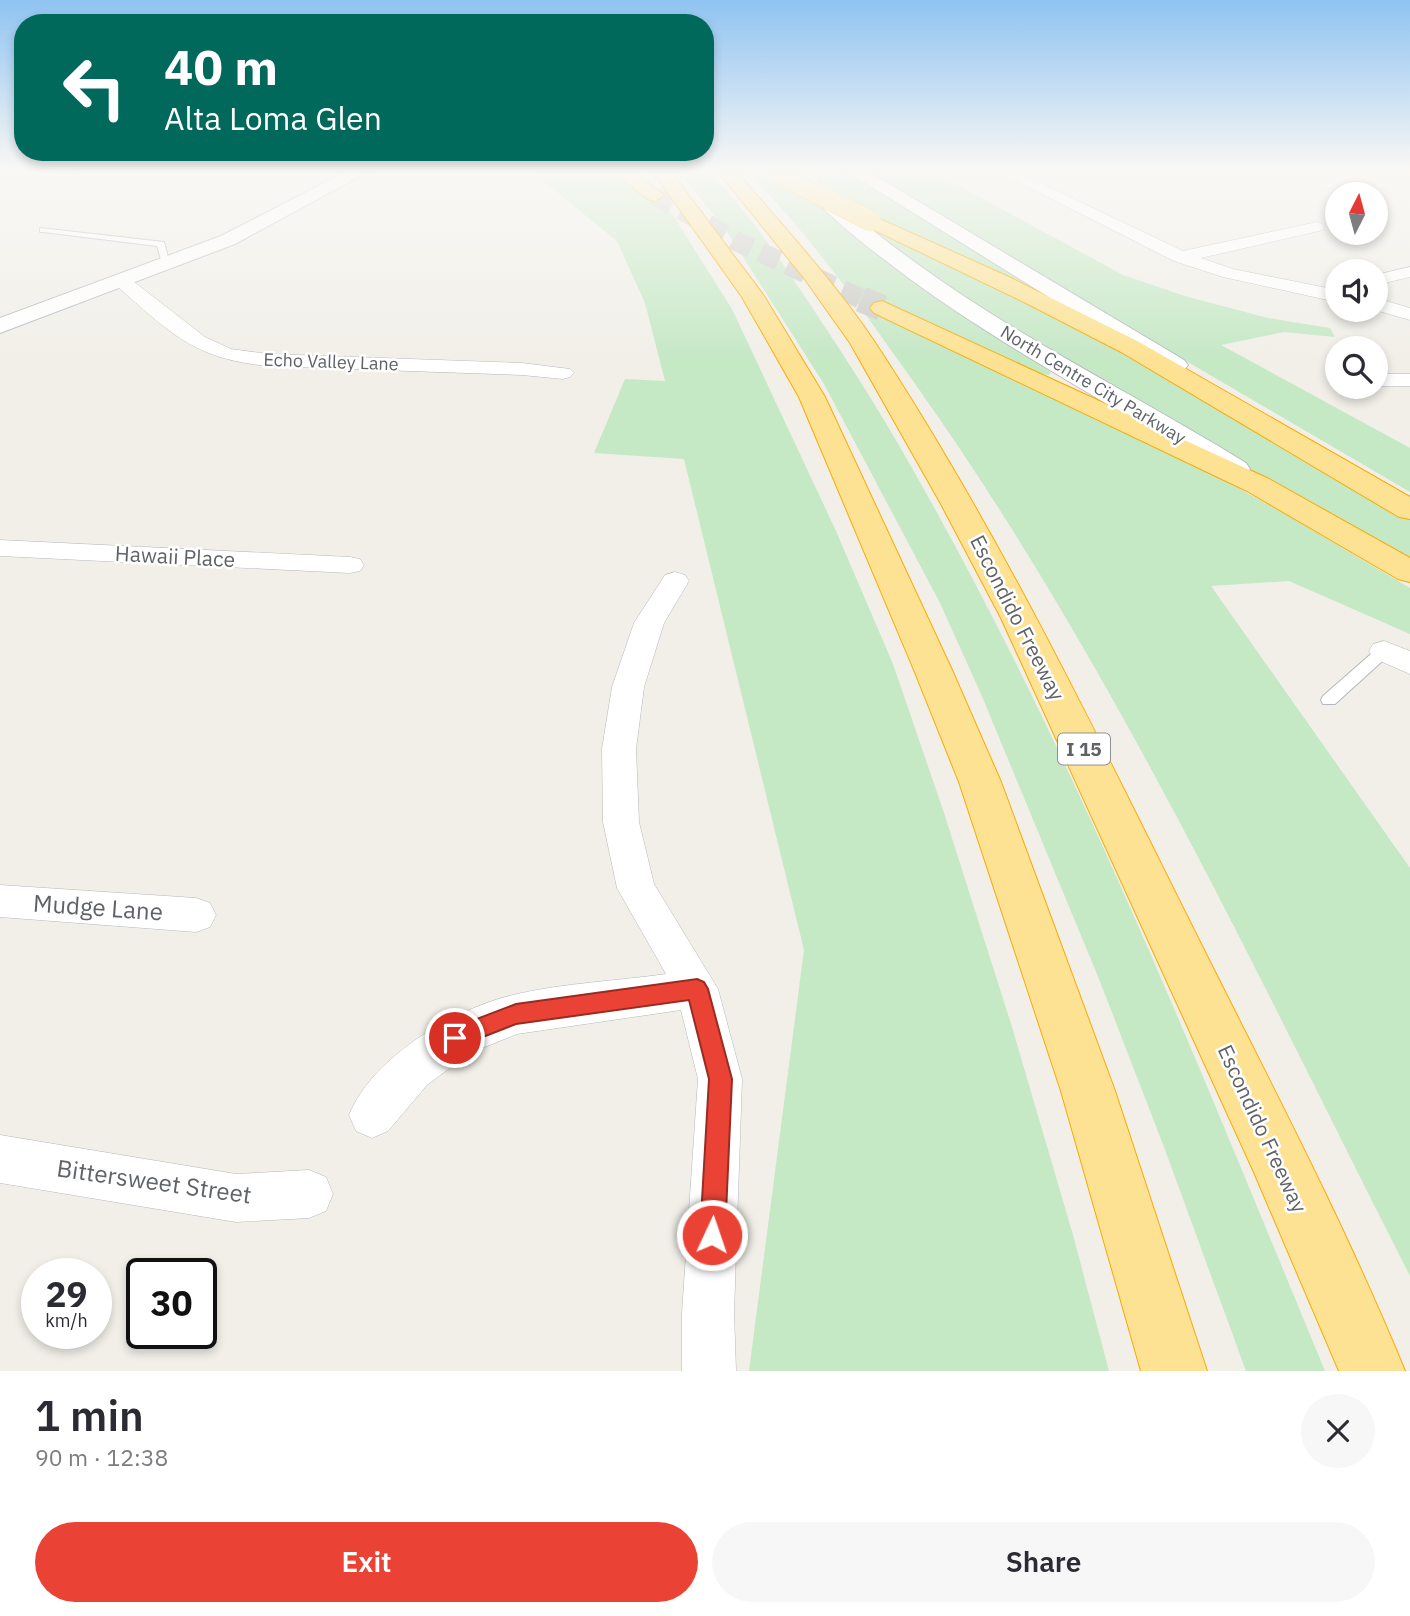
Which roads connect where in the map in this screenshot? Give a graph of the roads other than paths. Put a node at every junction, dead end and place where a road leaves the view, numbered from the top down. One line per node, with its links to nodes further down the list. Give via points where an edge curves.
1 (68, 233): 11 (lane, via 162,244)
2 (241, 233): 11 (main road)
3 (700, 233): 39 (highway, via 753,296 806,387 980,782 1088,1091)
4 (778, 233): 40 (highway, Escondido Freeway / I 15, via 862,342 1019,618 1273,1150)
5 (864, 233): 24 (main road, North Centre City Parkway, via 917,275 1008,335)
6 (896, 233): 23 (highway, bridge, via 1068,315)
7 (957, 233): 23 (main road)
8 (1131, 233): 10 (street)
9 (1290, 233): 10 (street)
10 (1180, 257): 15 (street, via 1229,273)
11 (166, 264): 14 (main road)
12 (1410, 272): 13 (street)
13 (1388, 277)
14 (123, 282): 19 (main road); 20 (street, Echo Valley Lane, via 209,348 235,356)
15 (1325, 293)
16 (882, 308): 24 (highway)
17 (1388, 308): 18 (street)
18 (1410, 314)
19 (0, 326)
20 (563, 373)
21 (1388, 380): 22 (street)
22 (1410, 380)
23 (1271, 426): 25 (highway)
24 (1258, 485): 28 (highway, North Centre City Parkway)
25 (1410, 510)
26 (0, 548): 27 (street, Hawaii Place)
27 (350, 565)
28 (1410, 572)
29 (675, 581): 34 (street, via 649,623 628,687 619,749 621,822 636,888)
30 (1397, 658): 31 (lane)
31 (1329, 700)
32 (0, 901): 33 (street, Mudge Lane)
33 (196, 915)
34 (697, 989): 35 (street, via 516,1014 455,1038 411,1070); 38 (street, via 720,1079)
35 (372, 1115)
36 (0, 1159): 37 (street, Bittersweet Street, via 236,1198)
37 (309, 1195)
38 (709, 1371)
39 (1174, 1371)
40 (1372, 1371)

